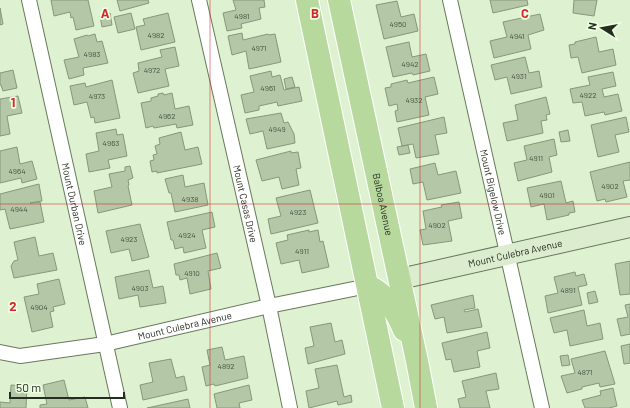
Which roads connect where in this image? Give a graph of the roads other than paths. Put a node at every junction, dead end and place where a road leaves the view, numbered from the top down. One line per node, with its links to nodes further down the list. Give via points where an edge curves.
1 (29, 0): 12 (street, Mount Durban Drive)
2 (199, 0): 11 (street, Mount Casas Drive)
3 (307, 0): 7 (main road)
4 (339, 0): 9 (main road, Balboa Avenue)
5 (450, 0): 8 (street, Mount Bigelow Drive)
6 (630, 227): 8 (street, Mount Culebra Avenue)
7 (358, 238): 9 (main road, via 376,265); 10 (main road)
8 (508, 255): 9 (street, Mount Culebra Avenue); 19 (street, Mount Bigelow Drive)
9 (400, 279): 14 (main road, Balboa Avenue)
10 (368, 286): 11 (street, Mount Culebra Avenue); 14 (main road, via 382,294 395,312); 17 (main road)
11 (269, 306): 12 (street, Mount Culebra Avenue); 16 (street, Mount Casas Drive)
12 (105, 344): 13 (street, Mount Culebra Avenue, via 20,356); 15 (street, Mount Durban Drive)
13 (0, 352)
14 (417, 361): 18 (main road, Balboa Avenue)
15 (120, 408)
16 (290, 408)
17 (393, 408)
18 (426, 408)
19 (542, 408)

